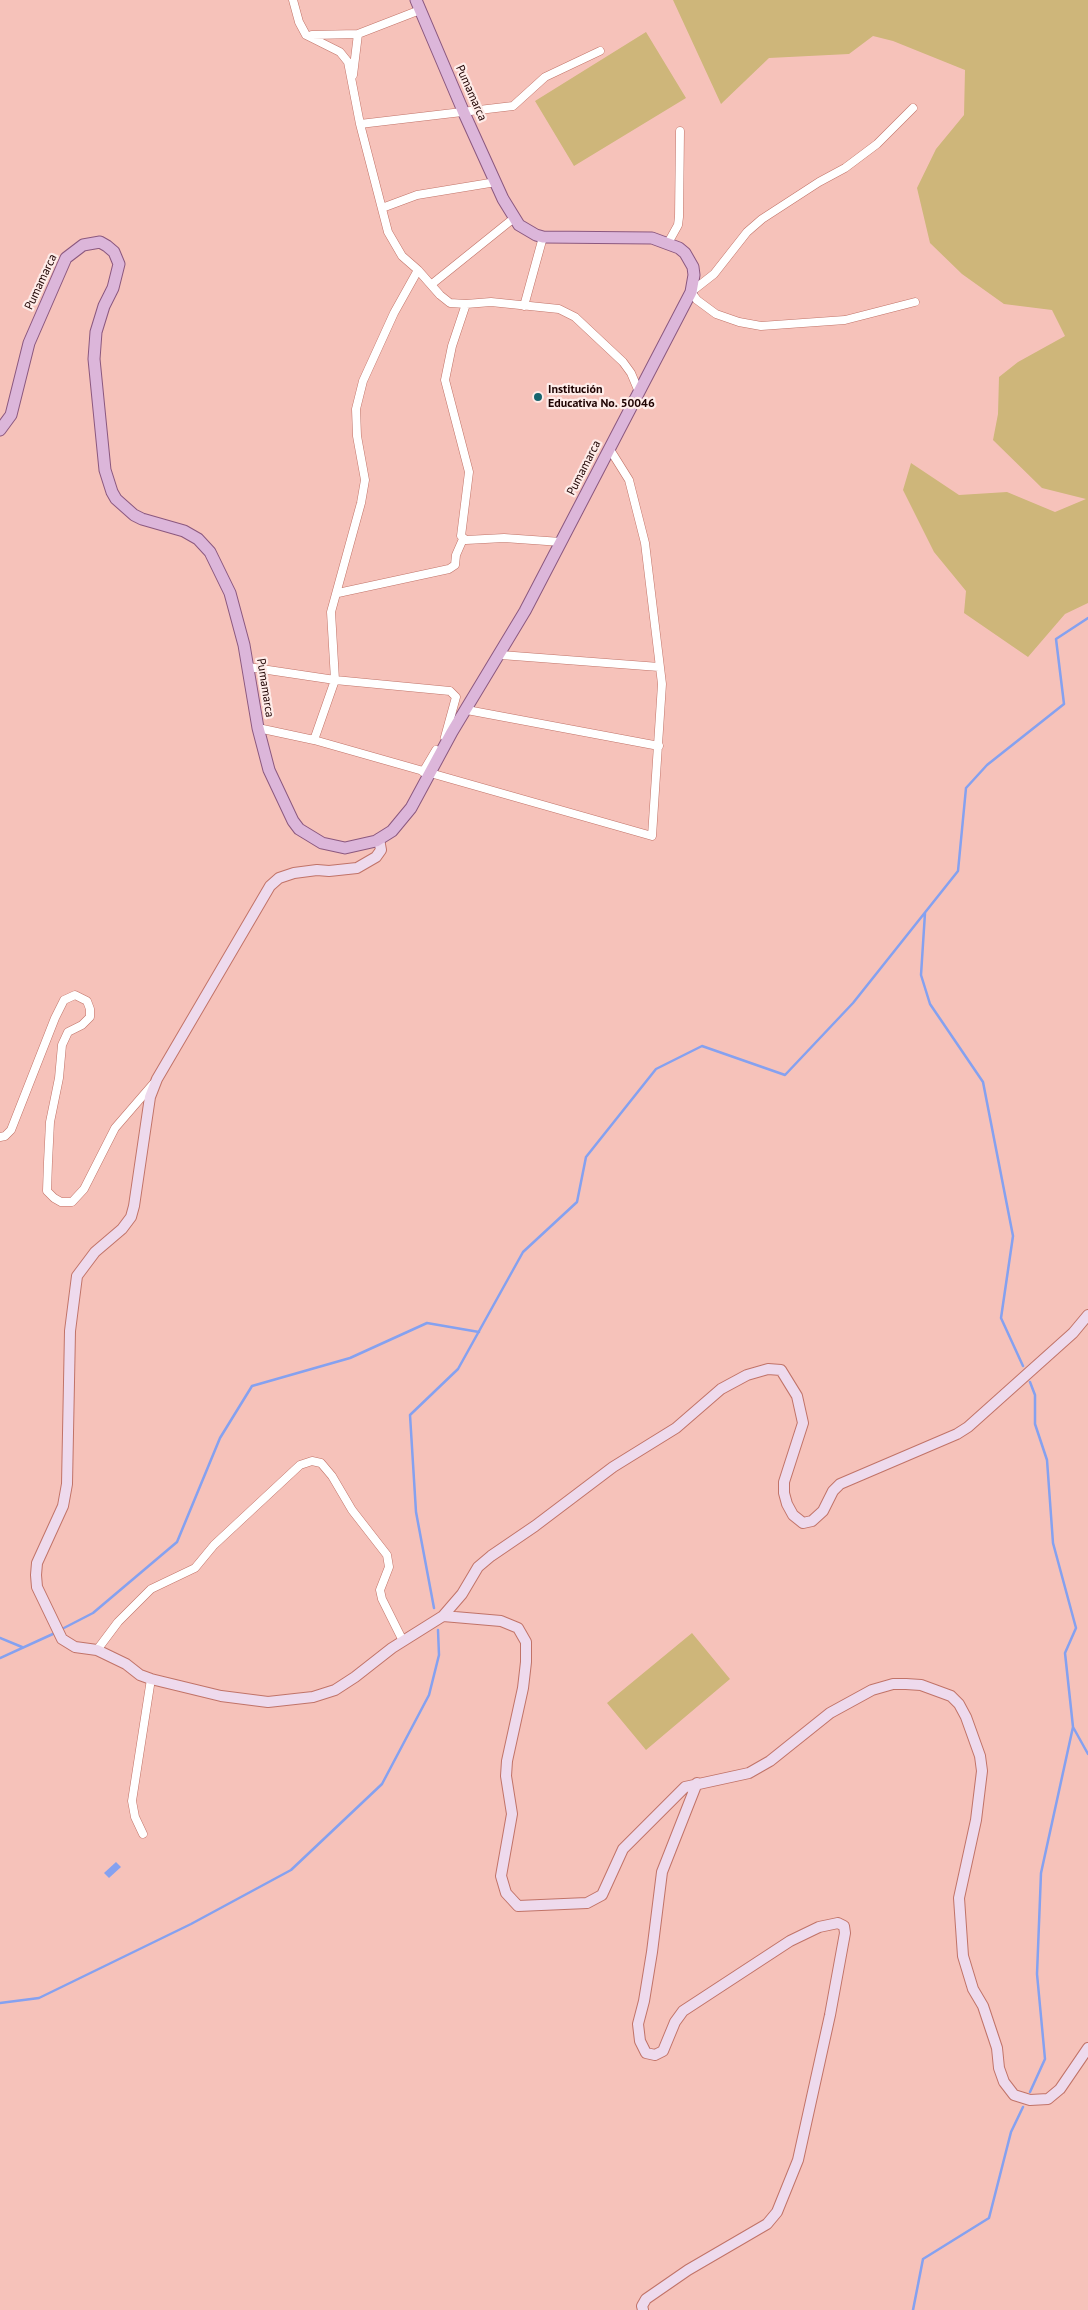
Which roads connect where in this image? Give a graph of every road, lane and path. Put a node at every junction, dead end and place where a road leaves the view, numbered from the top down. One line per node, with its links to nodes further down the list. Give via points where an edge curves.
1 (293, 0): 4 (street)
2 (418, 5): 3 (street); 8 (main road, Pumamarca)
3 (358, 34): 4 (street); 6 (street)
4 (306, 35): 6 (street, via 340,52 348,62)
5 (600, 52): 8 (street, via 545,77 513,106)
6 (352, 83): 9 (street)
7 (913, 108): 18 (street, via 877,144 845,168 762,219 747,232 714,274)
8 (464, 113): 9 (street); 11 (main road, Pumamarca)
9 (360, 124): 12 (street)
10 (680, 131): 15 (street, via 679,217)
11 (496, 182): 12 (street, via 416,195); 13 (main road, Pumamarca)
12 (382, 208): 16 (street, via 388,232 402,256)
13 (514, 218): 14 (main road, Pumamarca, via 523,229); 17 (street)
14 (543, 237): 15 (main road, Pumamarca, via 633,237); 21 (street)
15 (668, 243): 18 (main road, Pumamarca, via 689,258 694,275)
16 (418, 270): 17 (street); 27 (street, via 367,373 356,409 365,480)
17 (432, 284): 20 (street, via 450,303)
18 (691, 292): 19 (street, via 716,314 761,326 845,320); 22 (main road, Pumamarca)
19 (915, 302)
20 (466, 304): 21 (street, via 491,302); 25 (street, via 445,380 469,472 462,516)
21 (524, 306): 22 (street, via 559,309 576,317 624,362)
22 (639, 392): 24 (main road, Pumamarca)
23 (0, 430): 30 (main road, Pumamarca, via 11,414 29,343 66,258 84,244 100,242 114,252 119,264 96,332 94,359 109,485 116,499 134,515 184,531 198,539 210,552 230,593)
24 (609, 448): 26 (main road, Pumamarca); 29 (street, via 628,480 646,543)
25 (463, 539): 26 (street); 27 (street, via 455,564 449,569)
26 (561, 542): 28 (main road, Pumamarca)
27 (338, 593): 31 (street, via 331,612)
28 (501, 655): 29 (street); 32 (main road, Pumamarca)
29 (659, 666): 35 (street)
30 (248, 668): 31 (street); 33 (main road, Pumamarca)
31 (335, 680): 34 (street); 36 (street, via 454,693 447,734)
32 (467, 710): 35 (street); 36 (main road, Pumamarca)
33 (258, 728): 34 (street); 37 (main road, Pumamarca, via 269,770 300,829 322,843 345,848)
34 (314, 740): 36 (street)
35 (659, 746): 36 (street, via 652,836)
36 (426, 773): 37 (main road, Pumamarca, via 411,808 392,831)
37 (379, 839): 38 (street, via 381,850 376,857 357,868 294,873 279,878 270,886)
38 (157, 1079): 39 (street, via 115,1128 84,1189 72,1202 54,1198 47,1191 50,1122 62,1045 68,1032 90,1017 87,1001 75,994 64,1000 11,1130); 43 (street, via 150,1097 131,1217 77,1276 70,1331 68,1484 63,1506 37,1563 37,1587 62,1639 75,1646)
39 (0, 1137)
40 (1088, 1315): 41 (street, via 1073,1333 968,1427 840,1484 823,1511 812,1521 803,1523 786,1504 784,1493 784,1482 803,1423 797,1396 781,1370 768,1368 747,1375 721,1389 676,1428 613,1467 491,1556 478,1567 462,1594)
41 (443, 1616): 42 (street); 45 (street, via 501,1621 518,1628 526,1642 523,1688 507,1761 512,1814 501,1876 506,1893 518,1906 587,1903 602,1895 623,1849 685,1787)
42 (403, 1641): 43 (street, via 380,1590 389,1566 387,1555 352,1510 327,1469 312,1461 300,1465 214,1545 195,1568 151,1589 118,1622); 44 (street, via 335,1690 313,1698 268,1702 221,1696)
43 (97, 1650): 44 (street)
44 (151, 1679): 46 (street, via 132,1801)
45 (697, 1783): 47 (street, via 750,1773 830,1713 872,1690 906,1684 951,1696 966,1717 982,1771 976,1820 959,1898 962,1956 997,2048 1004,2082 1014,2095 1030,2100 1048,2099 1060,2089); 48 (street, via 662,1872 652,1952 638,2024 640,2041 646,2053 655,2055 663,2051 674,2022 683,2011 790,1941 819,1927 838,1923 844,1926 845,1933 798,2160 776,2212 767,2224 688,2270 646,2299)
46 (143, 1834)
47 (1088, 2048)
48 (643, 2310)

